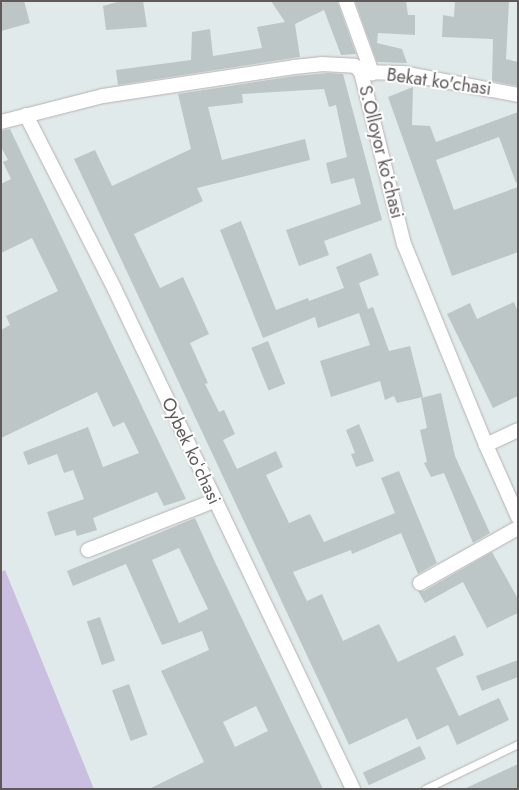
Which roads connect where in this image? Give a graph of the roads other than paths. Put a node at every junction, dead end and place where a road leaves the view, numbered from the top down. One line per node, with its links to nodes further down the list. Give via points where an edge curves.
1 (346, 1): 2 (street)
2 (366, 72): 3 (street, Bekat ko'chasi, via 402,73); 4 (street, S.Olloyor koʻchasi, via 355,66 343,65 294,67 103,96); 7 (street, S.Olloyor koʻchasi, via 404,244)
3 (518, 95)
4 (26, 116): 5 (street, S.Olloyor koʻchasi); 8 (street, Oybek koʻchasi, via 115,290)
5 (1, 122)
6 (518, 430): 7 (street)
7 (486, 445): 9 (street, S.Olloyor koʻchasi)
8 (214, 501): 11 (street); 14 (street, Oybek koʻchasi)
9 (518, 517)
10 (518, 528): 12 (street)
11 (88, 550)
12 (420, 583)
13 (518, 744): 15 (lane)
14 (353, 789)
15 (425, 789)

